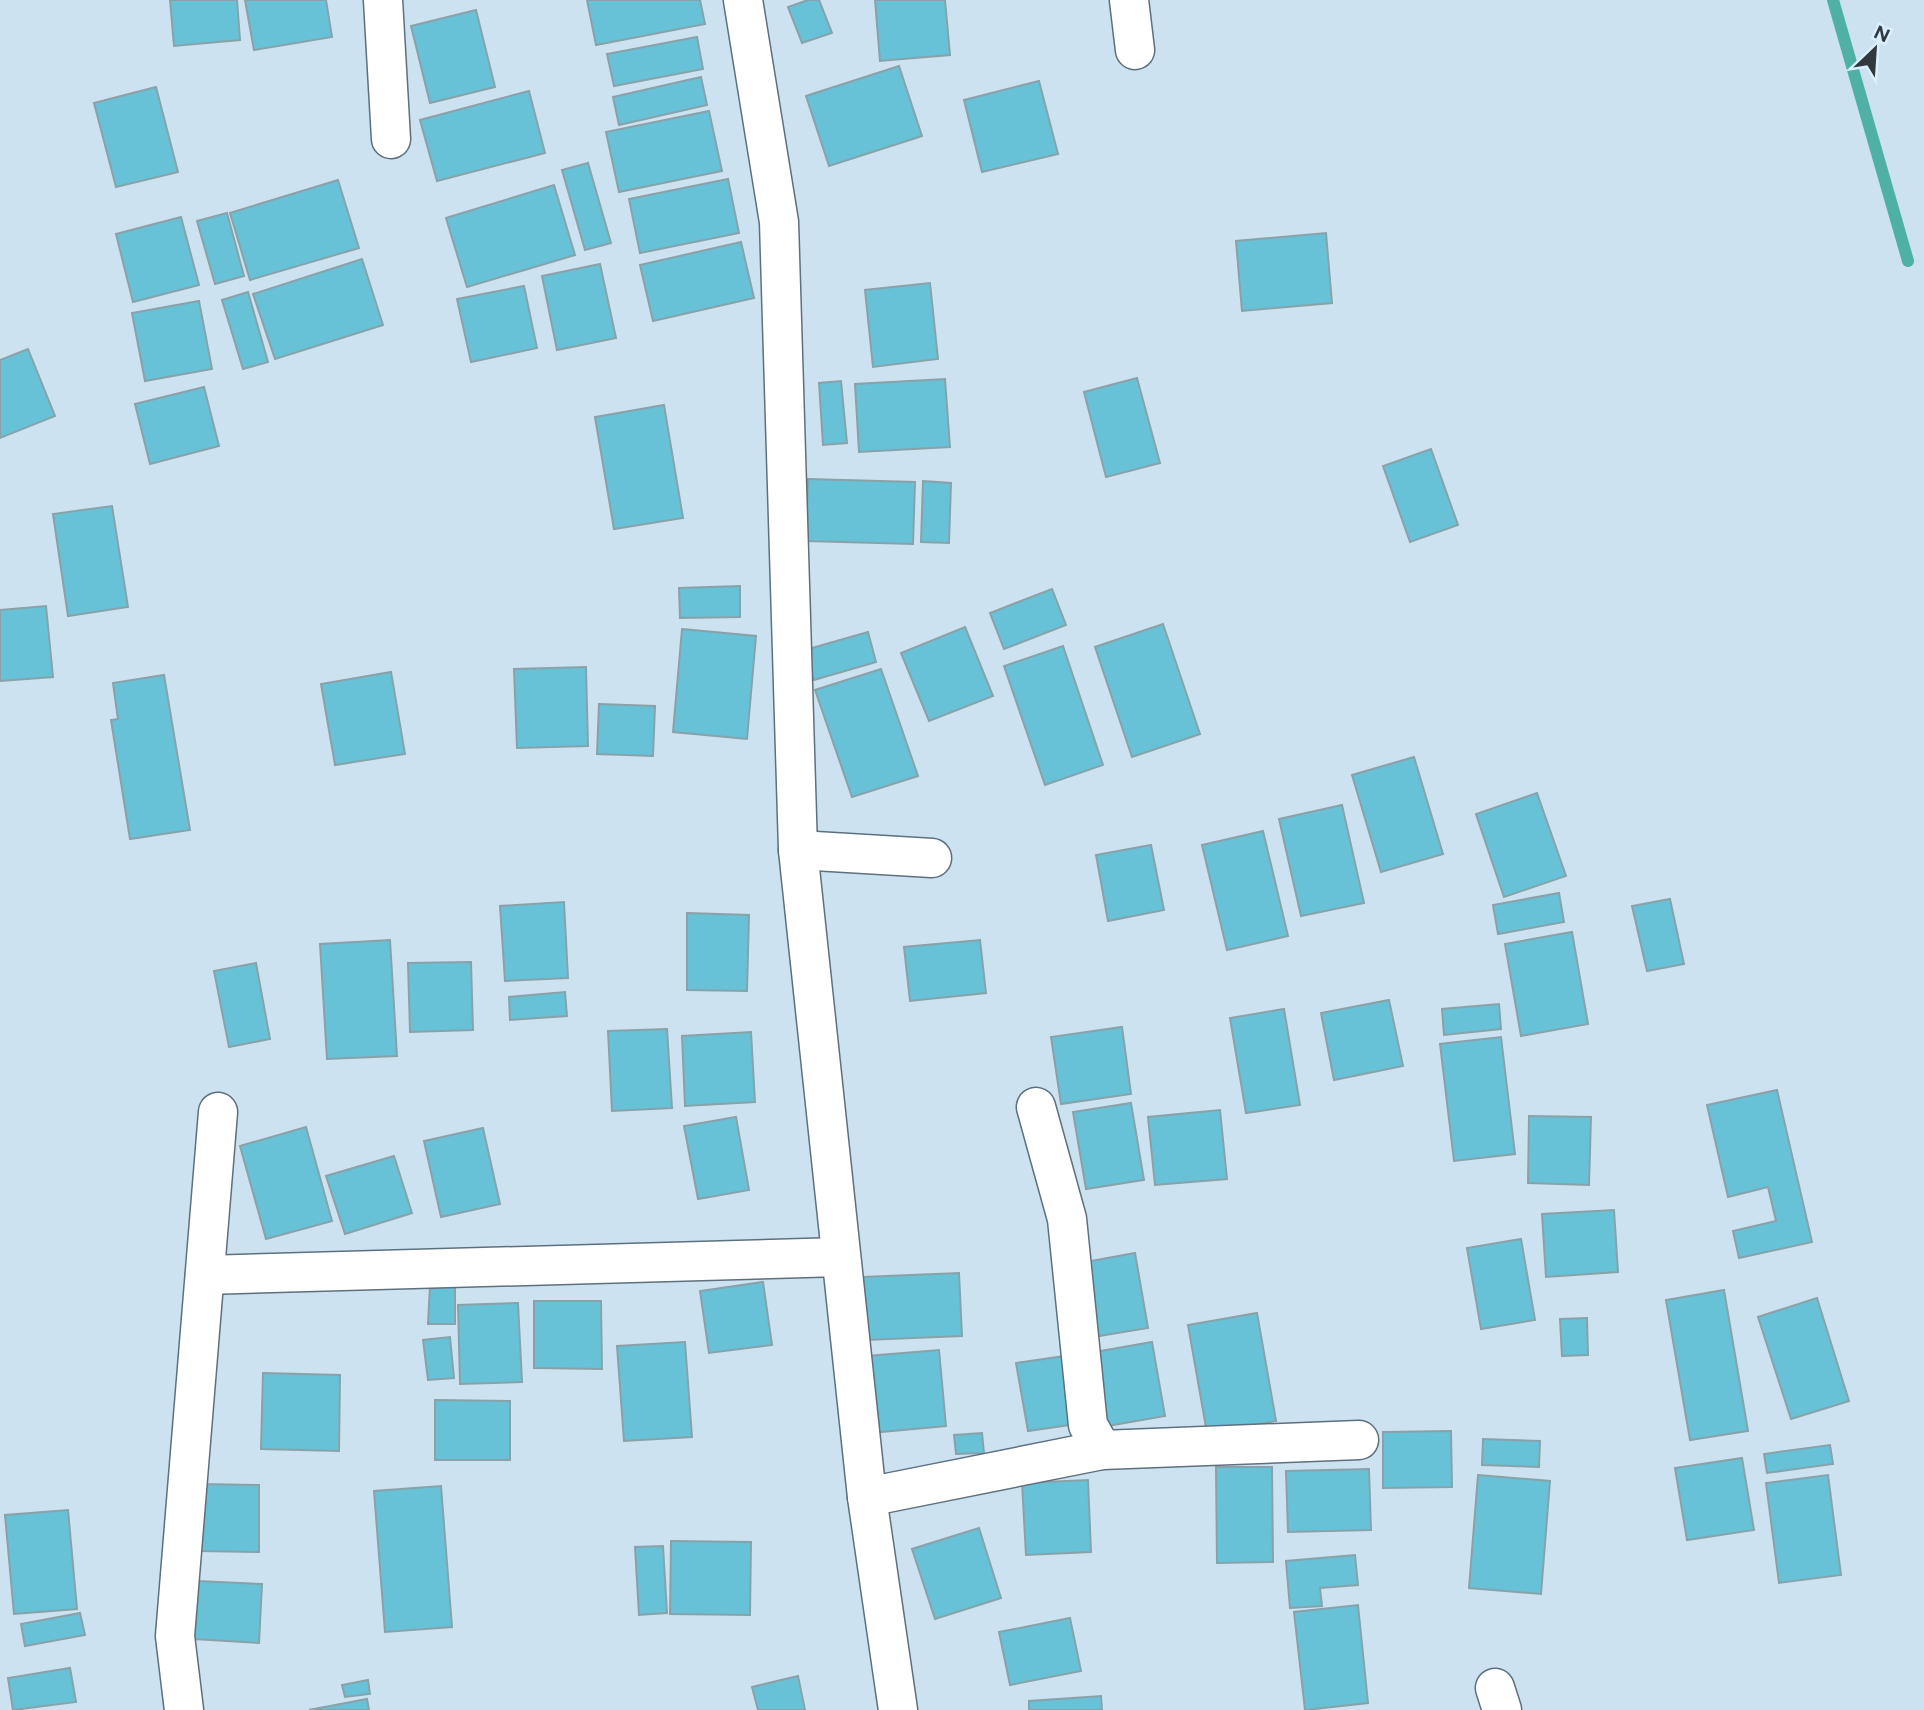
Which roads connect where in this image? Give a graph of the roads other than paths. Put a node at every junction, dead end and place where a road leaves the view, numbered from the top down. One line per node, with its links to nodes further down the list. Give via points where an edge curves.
1 (383, 0): 5 (street)
2 (743, 0): 6 (street, via 779,222)
3 (1129, 0): 4 (street)
4 (1135, 50)
5 (391, 139)
6 (798, 850): 7 (street); 10 (street)
7 (932, 858)
8 (1036, 1107): 13 (street, via 1067,1219 1088,1425)
9 (218, 1112): 11 (street)
10 (840, 1257): 11 (street); 14 (street)
11 (205, 1275): 15 (street, via 175,1636)
12 (1359, 1440): 13 (street)
13 (1102, 1450): 14 (street)
14 (867, 1497): 16 (street)
15 (184, 1710)
16 (898, 1710)

